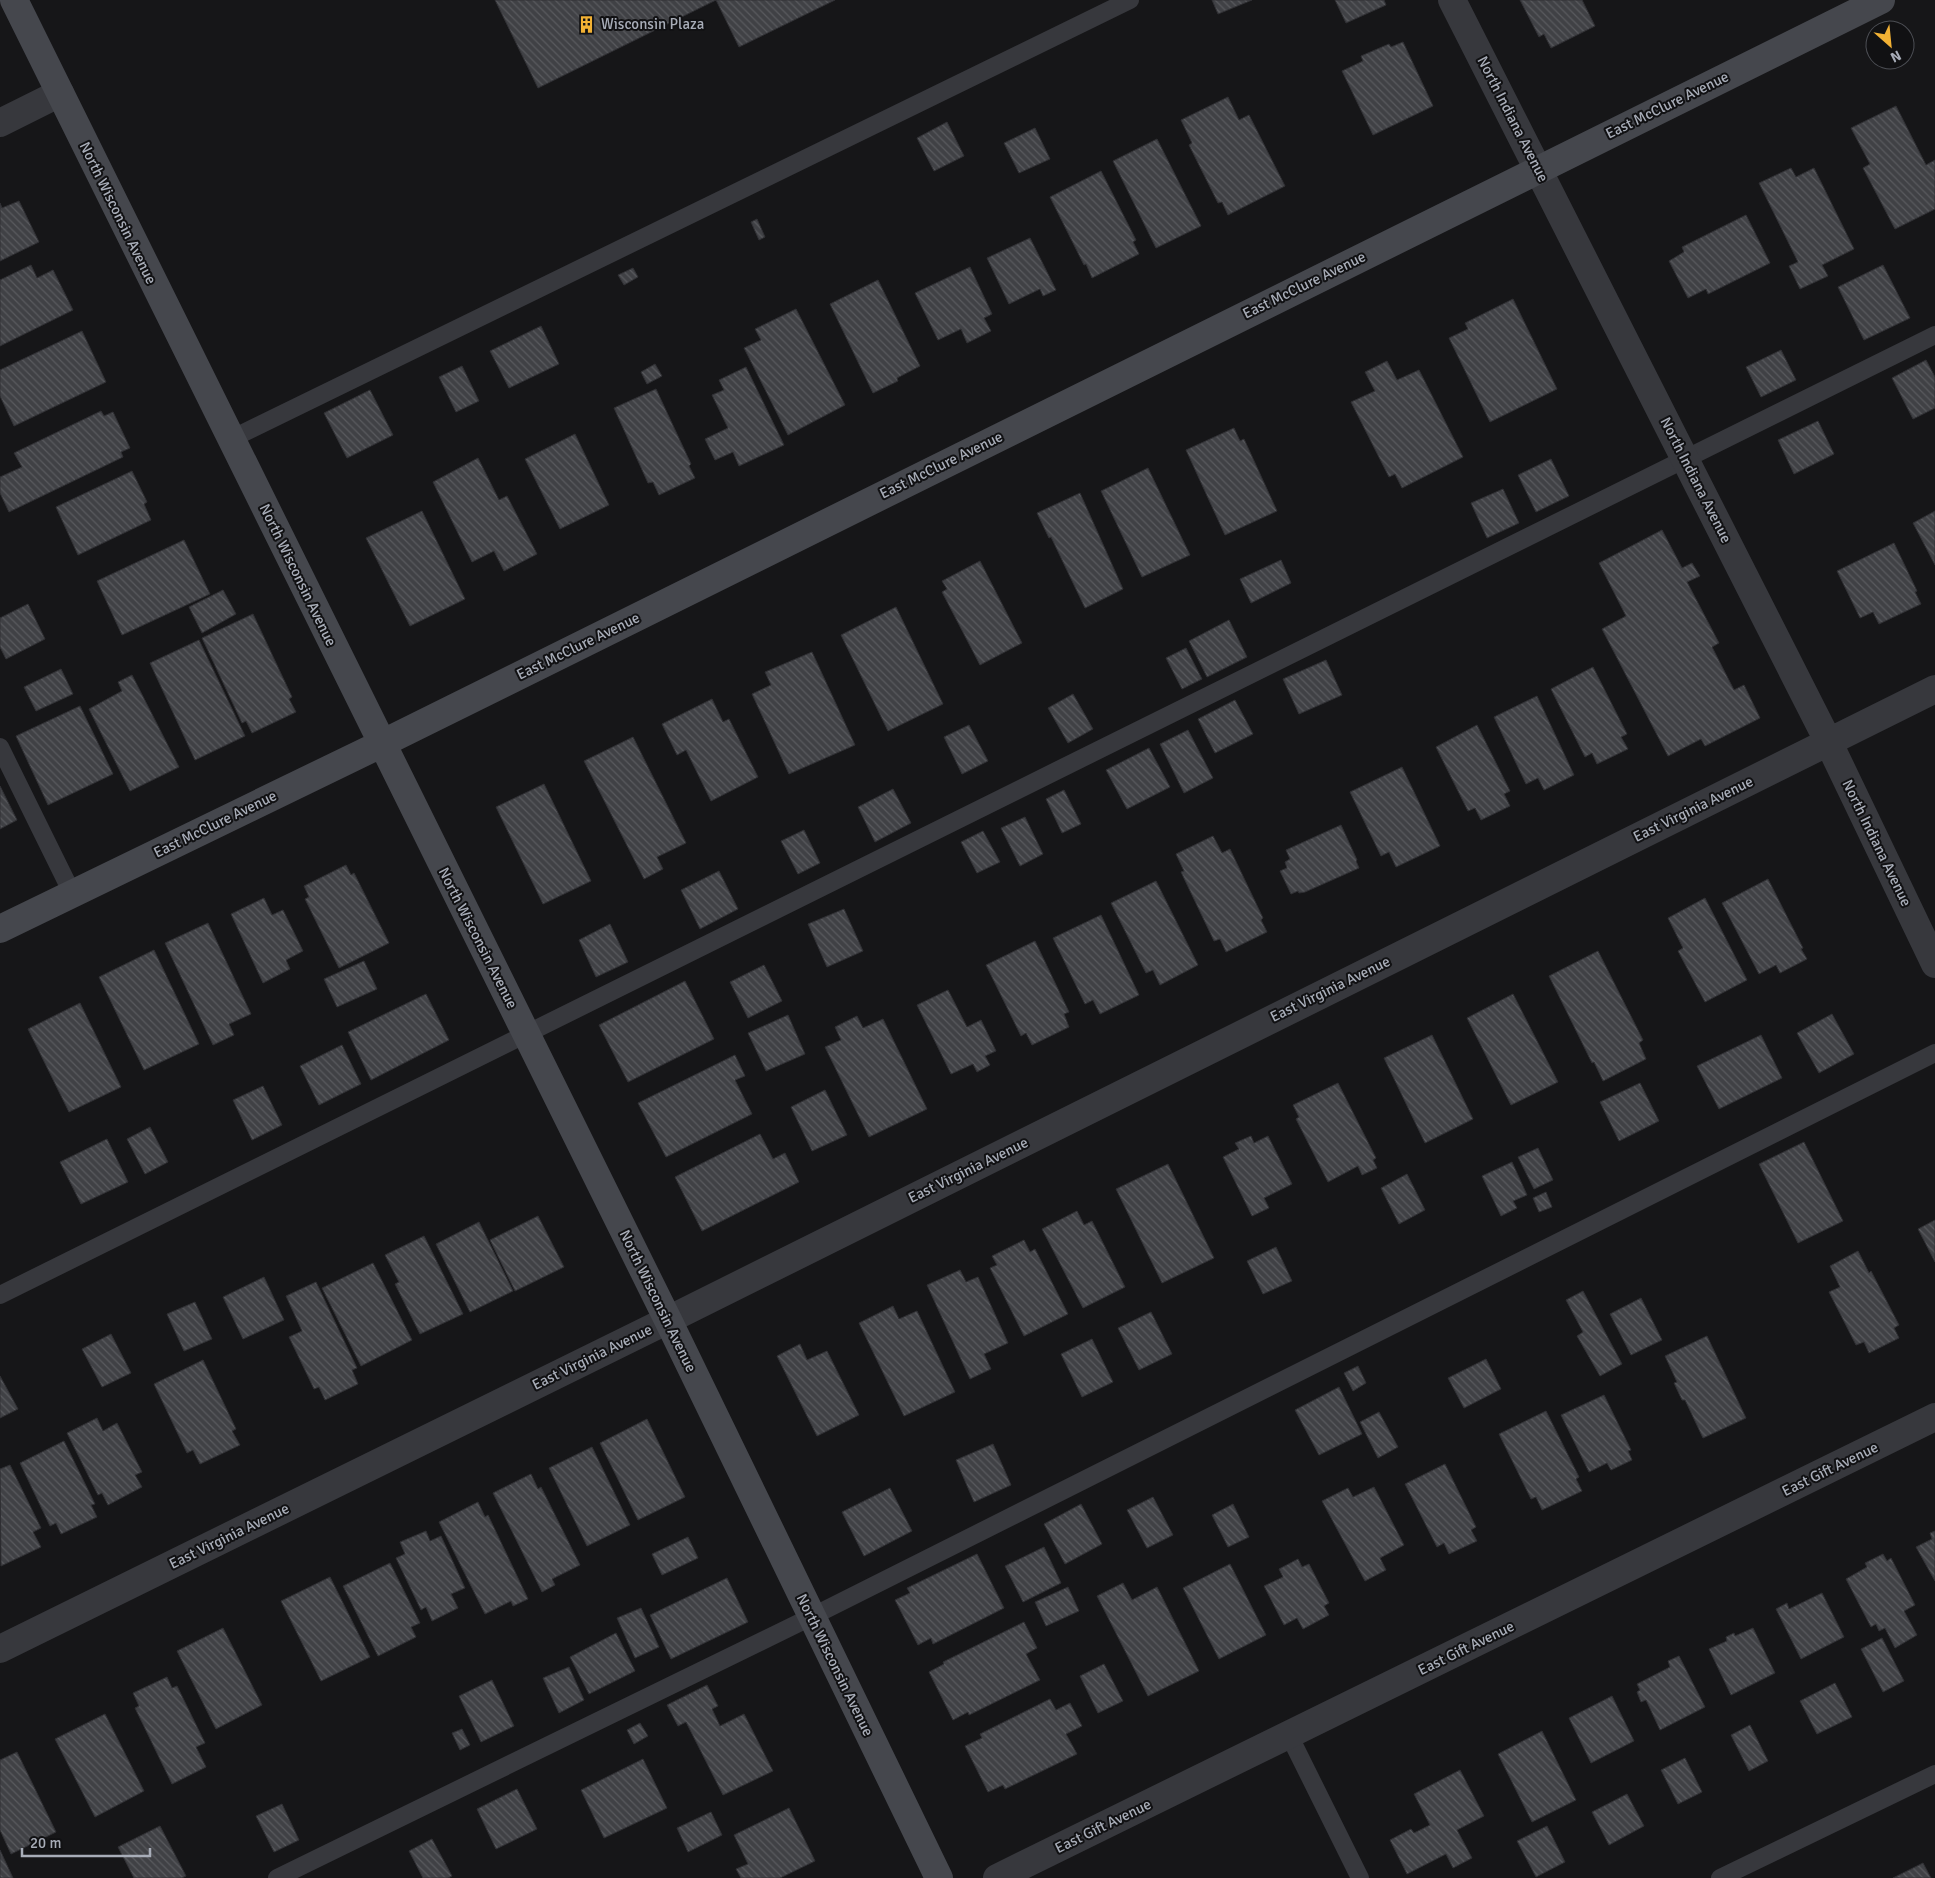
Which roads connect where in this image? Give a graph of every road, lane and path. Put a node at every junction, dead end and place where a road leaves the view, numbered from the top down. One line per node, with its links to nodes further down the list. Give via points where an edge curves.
1 (14, 0): 5 (street, North Wisconsin Avenue)
2 (1130, 0): 9 (lane)
3 (1452, 0): 7 (street, North Indiana Avenue)
4 (1881, 0): 7 (street, East McClure Avenue)
5 (60, 93): 6 (street); 9 (street, North Wisconsin Avenue)
6 (0, 123)
7 (1539, 168): 10 (street, North Indiana Avenue); 13 (street, East McClure Avenue)
8 (1935, 335): 10 (lane)
9 (231, 440): 13 (street, North Wisconsin Avenue)
10 (1685, 458): 12 (street, North Indiana Avenue); 18 (lane)
11 (1935, 689): 12 (street, East Virginia Avenue)
12 (1828, 741): 17 (street, North Indiana Avenue); 21 (street, East Virginia Avenue)
13 (381, 744): 15 (street, East McClure Avenue); 18 (street, North Wisconsin Avenue)
14 (0, 747): 15 (lane)
15 (72, 893): 16 (street, East McClure Avenue)
16 (0, 929)
17 (1935, 964)
18 (526, 1034): 20 (lane); 21 (street, North Wisconsin Avenue)
19 (1935, 1053): 23 (lane)
20 (0, 1295)
21 (668, 1320): 23 (street, North Wisconsin Avenue); 24 (street, East Virginia Avenue)
22 (1935, 1417): 25 (street, East Gift Avenue)
23 (811, 1617): 27 (lane); 28 (street, North Wisconsin Avenue)
24 (0, 1650)
25 (1289, 1735): 29 (street, East Gift Avenue); 30 (lane)
26 (1935, 1774): 31 (lane)
27 (277, 1878)
28 (939, 1878)
29 (997, 1878)
30 (1360, 1878)
31 (1720, 1878)

